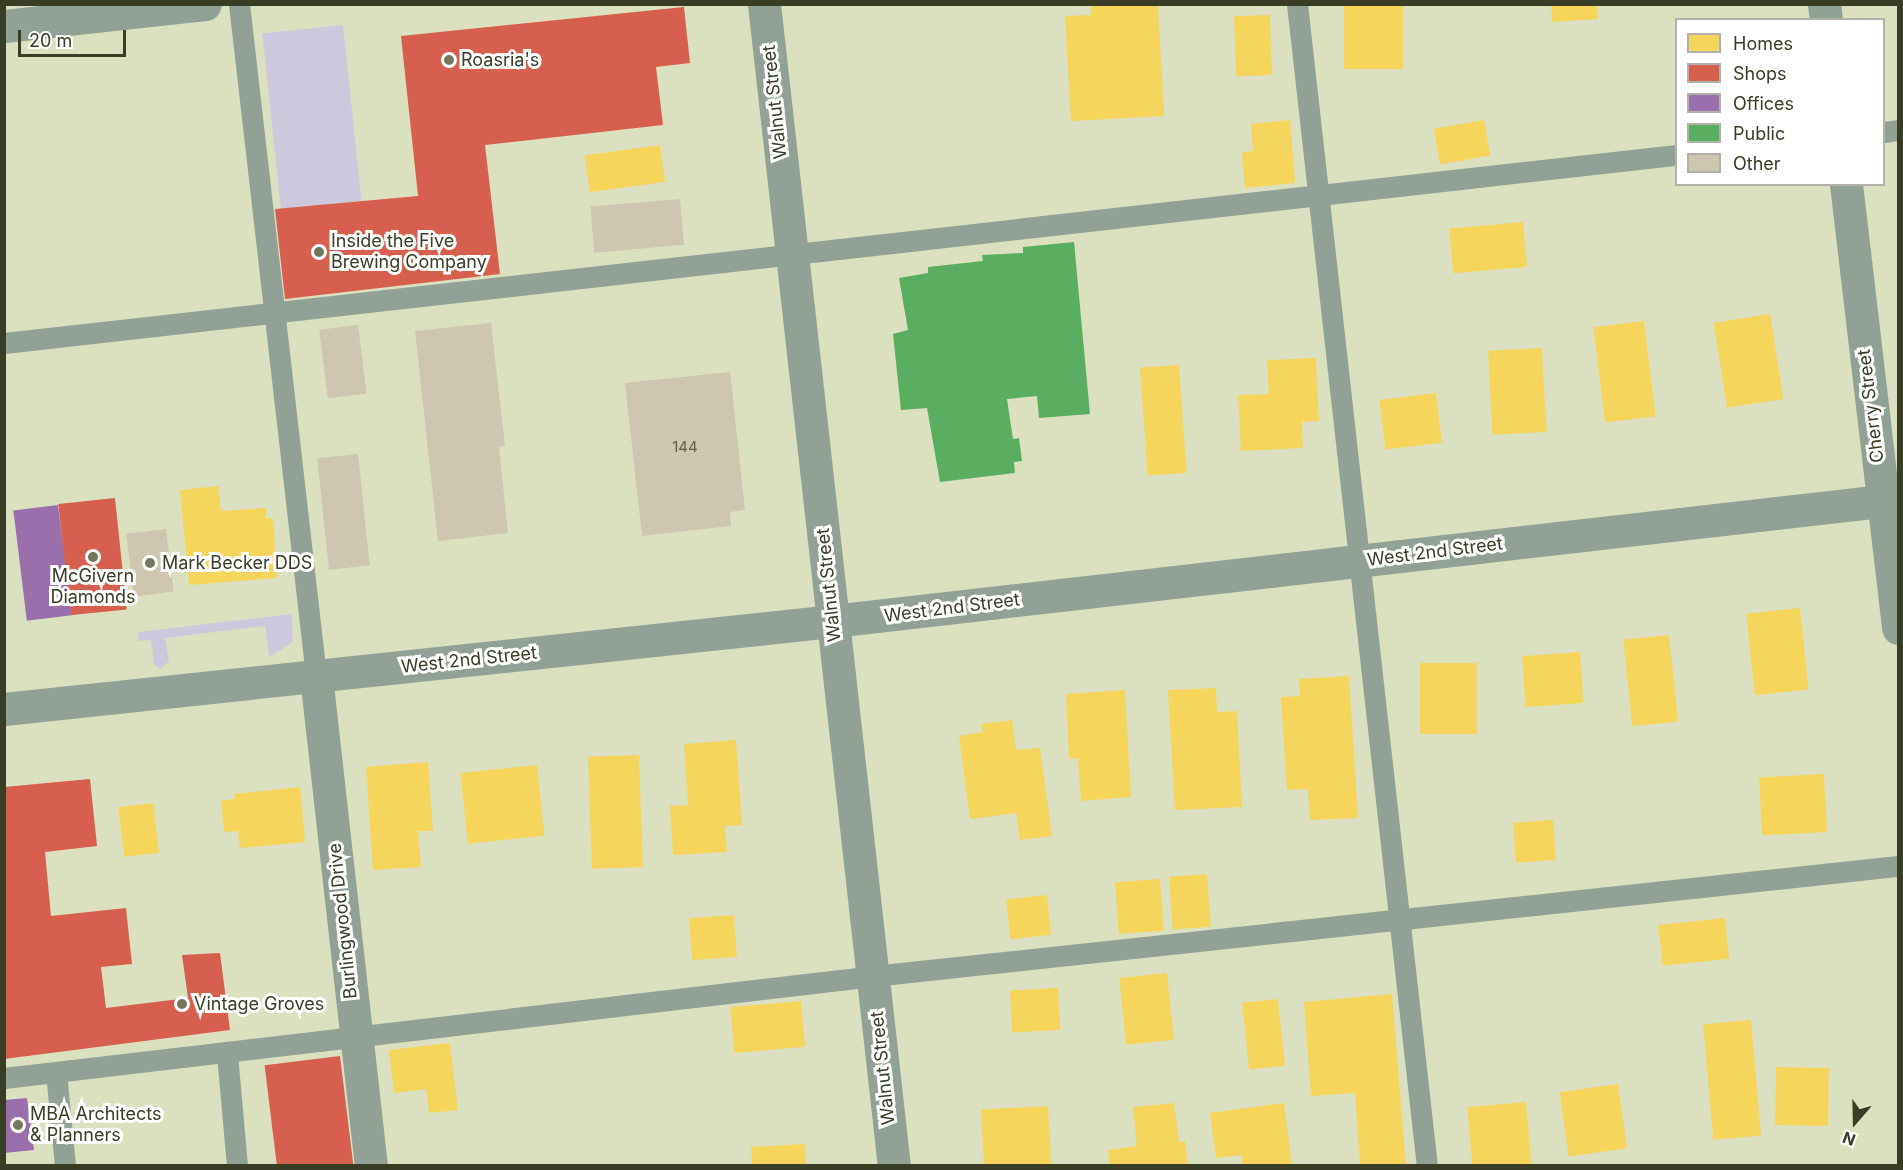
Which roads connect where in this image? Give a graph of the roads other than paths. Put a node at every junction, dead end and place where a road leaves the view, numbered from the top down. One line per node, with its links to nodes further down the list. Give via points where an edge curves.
1 (205, 4): 5 (street)
2 (239, 4): 10 (lane)
3 (764, 4): 9 (street, Walnut Street)
4 (1297, 4): 8 (lane)
5 (4, 26)
6 (1675, 155): 8 (lane)
7 (1846, 186): 12 (street, Cherry Street)
8 (1318, 196): 9 (lane); 13 (lane)
9 (792, 256): 10 (lane); 14 (street, Walnut Street)
10 (272, 314): 11 (lane); 16 (lane)
11 (4, 343)
12 (1891, 500): 13 (street, West 2nd Street); 15 (street, Cherry Street)
13 (1358, 561): 14 (street, West 2nd Street); 19 (lane)
14 (833, 621): 16 (street, West 2nd Street); 20 (street, Walnut Street)
15 (1899, 628)
16 (316, 676): 17 (street, West 2nd Street); 21 (street, Burlingwood Drive)
17 (4, 709)
18 (1899, 866): 19 (lane)
19 (1402, 922): 20 (lane); 29 (lane)
20 (873, 976): 21 (lane); 28 (street, Walnut Street)
21 (356, 1040): 22 (lane); 27 (street, Burlingwood Drive)
22 (227, 1054): 23 (lane); 26 (lane)
23 (56, 1072): 24 (lane); 25 (lane)
24 (4, 1078)
25 (65, 1166)
26 (237, 1166)
27 (371, 1166)
28 (894, 1166)
29 (1427, 1166)

